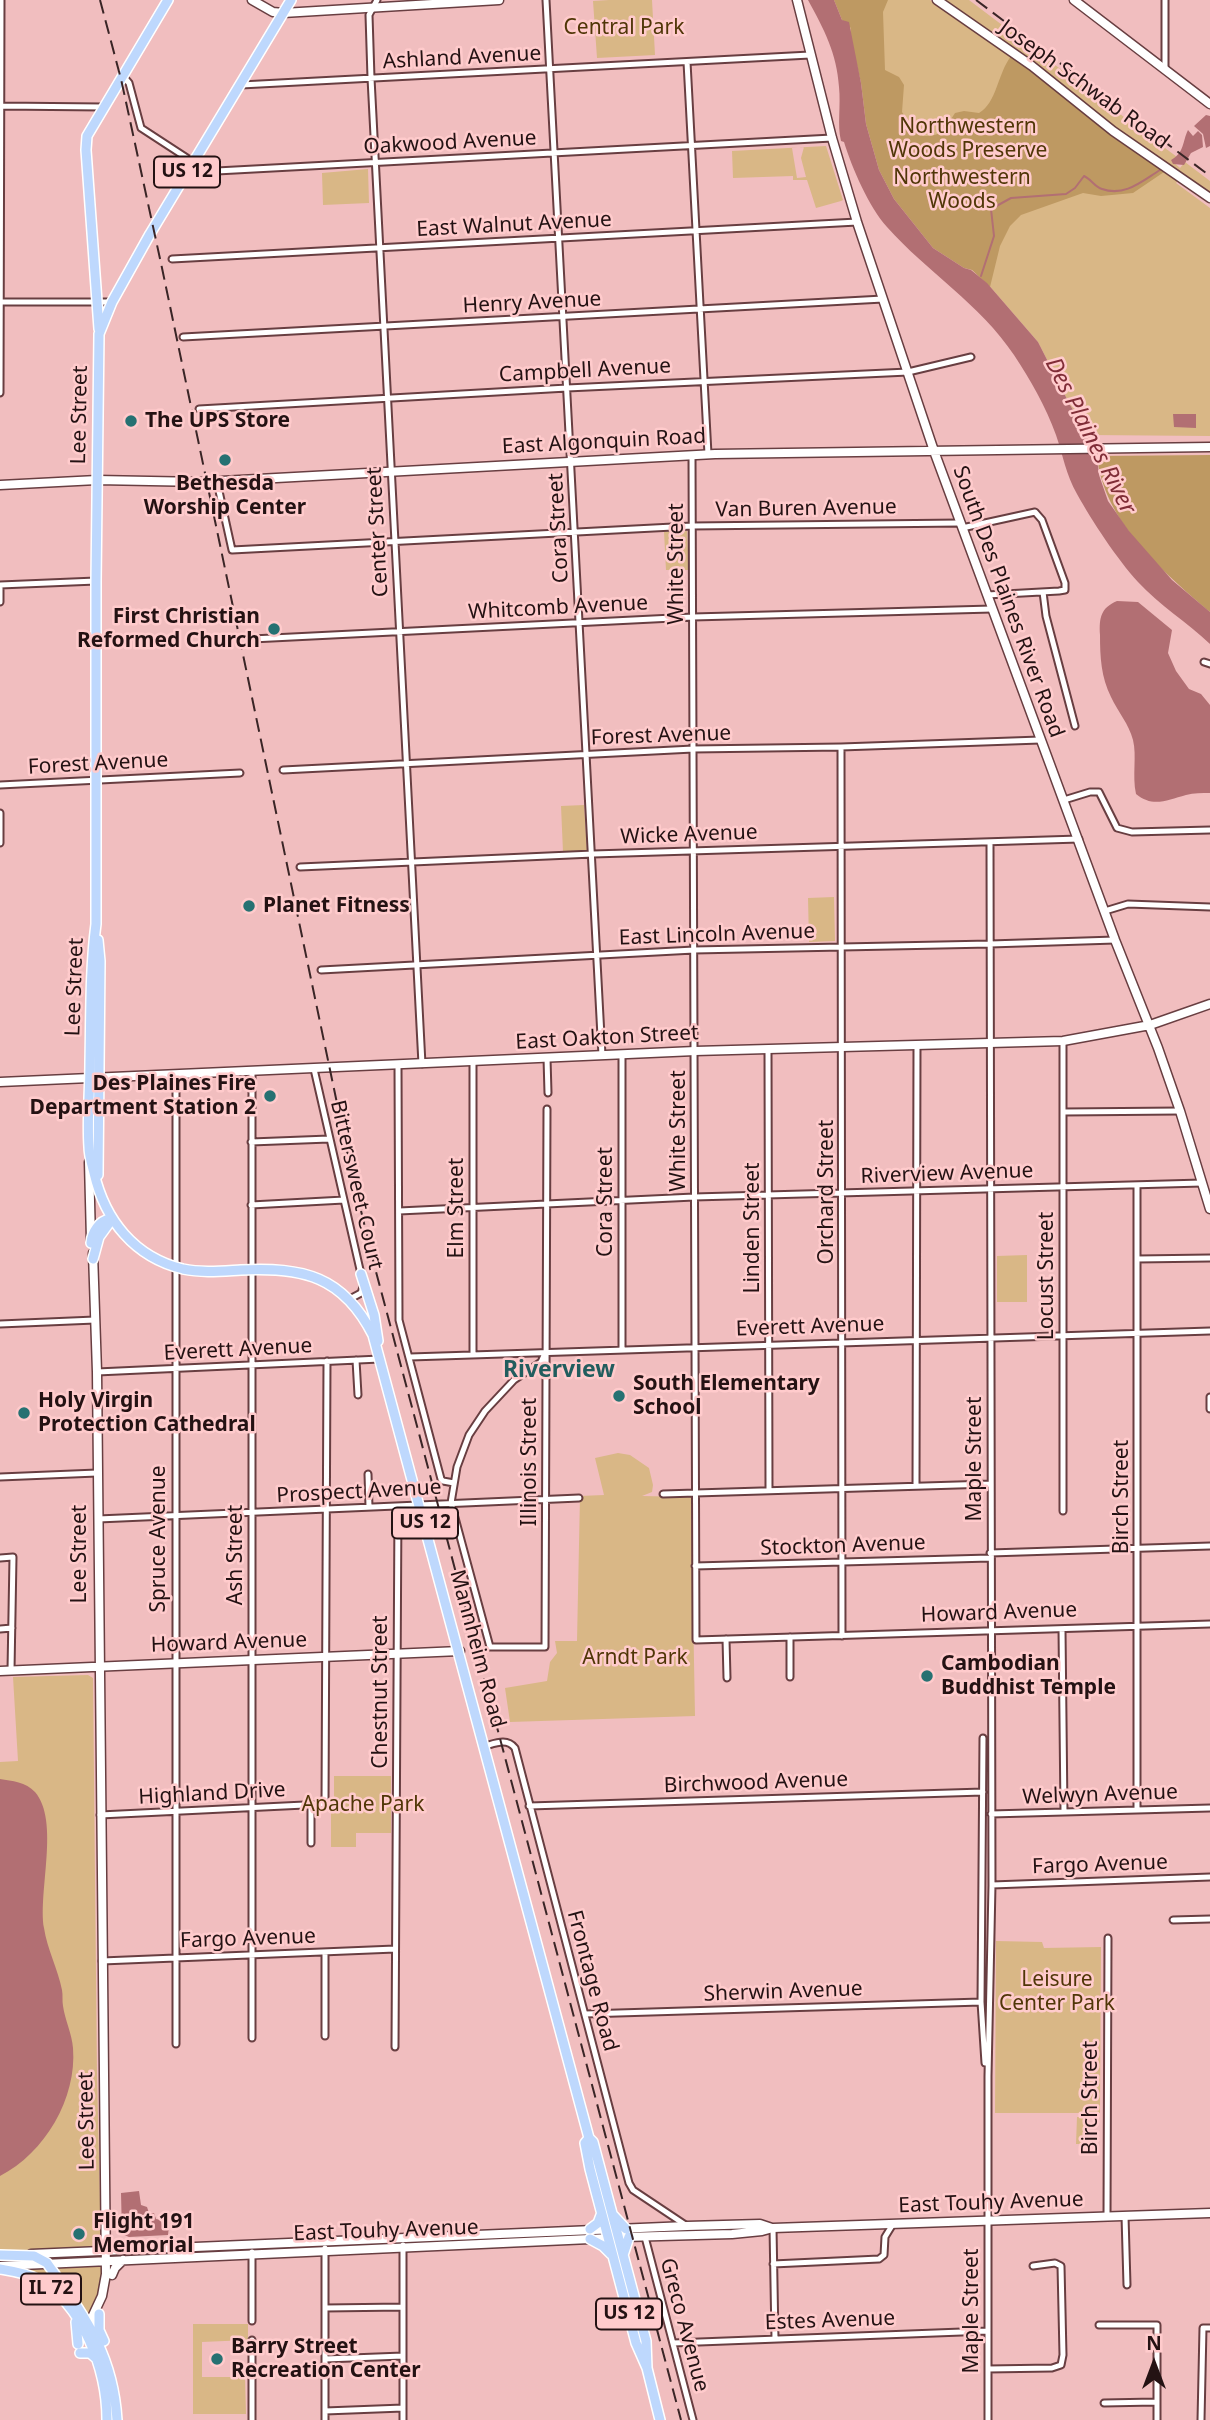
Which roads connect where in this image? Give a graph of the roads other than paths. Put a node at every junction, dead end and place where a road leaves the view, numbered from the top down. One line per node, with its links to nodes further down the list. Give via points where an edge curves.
1 (1, 0): 22 (street)
2 (168, 0): 18 (main road, US 12)
3 (252, 0): 13 (main road)
4 (291, 0): 13 (main road, Lee Street / US 12)
5 (499, 0): 11 (main road)
6 (546, 0): 17 (street, Cora Street)
7 (797, 0): 14 (main road, South Des Plaines River Road)
8 (937, 0): 29 (main road, Joseph Schwab Road)
9 (1074, 0): 16 (main road)
10 (1165, 0): 16 (street)
11 (464, 1): 12 (main road)
12 (374, 4): 13 (main road); 19 (street, Center Street, via 369,15)
13 (283, 13): 20 (main road, Lee Street / US 12)
14 (810, 55): 15 (street, Ashland Avenue); 24 (main road, South Des Plaines River Road)
15 (687, 62): 17 (street, Ashland Avenue); 25 (street)
16 (1165, 69): 21 (main road)
17 (550, 70): 19 (street, Ashland Avenue); 26 (street, Cora Street)
18 (123, 76): 23 (main road, US 12); 28 (street, Oakwood Avenue, via 141,128)
19 (371, 78): 20 (street, Ashland Avenue); 27 (street, Center Street)
20 (241, 85): 28 (main road, Lee Street / US 12)
21 (1209, 101)
22 (0, 106): 23 (street); 36 (street)
23 (103, 107): 37 (main road, US 12, via 89,131 86,150)
24 (832, 138): 25 (street, Oakwood Avenue); 30 (main road, South Des Plaines River Road)
25 (692, 146): 26 (street, Oakwood Avenue); 31 (street)
26 (555, 153): 27 (street, Oakwood Avenue); 32 (street, Cora Street)
27 (375, 163): 28 (street, Oakwood Avenue, via 198,172); 33 (street, Center Street)
28 (192, 164): 38 (main road, Lee Street / US 12)
29 (1210, 198)
30 (858, 222): 31 (street, East Walnut Avenue); 35 (main road, South Des Plaines River Road)
31 (696, 231): 32 (street, East Walnut Avenue); 39 (street)
32 (559, 239): 33 (street, East Walnut Avenue); 40 (street, Cora Street)
33 (379, 247): 34 (street, East Walnut Avenue); 41 (street, Center Street)
34 (172, 259)
35 (883, 299): 39 (street, Henry Avenue); 45 (main road, South Des Plaines River Road)
36 (0, 302): 37 (street); 48 (street)
37 (97, 302): 38 (street); 42 (main road, US 12)
38 (112, 302): 42 (main road, Lee Street / US 12)
39 (701, 310): 40 (street, Henry Avenue); 46 (street)
40 (563, 317): 41 (street, Henry Avenue); 47 (street, Cora Street)
41 (384, 327): 43 (street, Henry Avenue); 49 (street, Center Street)
42 (99, 334): 57 (main road, Lee Street / US 12)
43 (183, 337)
44 (971, 357): 45 (street, Campbell Avenue)
45 (908, 372): 46 (street, Campbell Avenue); 52 (main road, South Des Plaines River Road)
46 (704, 380): 47 (street, Campbell Avenue); 53 (street)
47 (567, 388): 49 (street, Campbell Avenue); 55 (street, Cora Street)
48 (0, 393)
49 (387, 399): 50 (street, Campbell Avenue); 56 (street, Center Street)
50 (199, 409)
51 (1210, 447): 52 (main road, East Algonquin Road)
52 (934, 451): 53 (main road, East Algonquin Road); 60 (main road, South Des Plaines River Road)
53 (708, 454): 54 (main road, East Algonquin Road)
54 (692, 455): 55 (main road, East Algonquin Road); 61 (street, White Street)
55 (571, 460): 56 (main road, East Algonquin Road); 62 (street, Cora Street)
56 (391, 471): 58 (main road, East Algonquin Road); 63 (street, Center Street)
57 (97, 480): 58 (main road, East Algonquin Road); 59 (main road, East Algonquin Road); 64 (main road, Lee Street / US 12)
58 (217, 482): 63 (street, Van Buren Avenue, via 232,550)
59 (0, 485)
60 (961, 525): 61 (street, Van Buren Avenue); 66 (street, Van Buren Avenue, via 1035,512 1065,583 1062,591); 67 (main road, South Des Plaines River Road)
61 (692, 526): 62 (street, Van Buren Avenue); 70 (street, White Street)
62 (575, 532): 63 (street, Van Buren Avenue); 71 (street, Cora Street)
63 (395, 541): 72 (street, Center Street)
64 (96, 580): 65 (street); 82 (main road, Lee Street / US 12)
65 (0, 585): 68 (street)
66 (1043, 592): 67 (street); 74 (street)
67 (987, 595): 69 (main road, South Des Plaines River Road)
68 (0, 602)
69 (992, 609): 70 (street, Whitcomb Avenue); 75 (main road, South Des Plaines River Road)
70 (693, 617): 71 (street, Whitcomb Avenue); 77 (street, White Street)
71 (580, 622): 72 (street, Whitcomb Avenue); 78 (street, Cora Street)
72 (399, 631): 73 (street, Whitcomb Avenue); 79 (street, Center Street)
73 (252, 639)
74 (1075, 726)
75 (1040, 740): 76 (street, Forest Avenue); 84 (main road, South Des Plaines River Road)
76 (841, 747): 77 (street, Forest Avenue); 90 (street, Orchard Street)
77 (693, 749): 78 (street, Forest Avenue); 91 (street, White Street)
78 (587, 754): 79 (street, Forest Avenue); 92 (street, Cora Street)
79 (406, 764): 80 (street, Forest Avenue); 93 (street, Center Street)
80 (283, 770)
81 (240, 774): 82 (street, Forest Avenue)
82 (96, 780): 83 (street, Forest Avenue); 121 (main road, Lee Street / US 12, via 100,961)
83 (0, 785)
84 (1064, 800): 86 (street, via 1100,792 1117,828 1132,832); 87 (main road, South Des Plaines River Road)
85 (0, 813): 88 (street)
86 (1210, 830)
87 (1079, 839): 89 (street, Wicke Avenue); 96 (main road, South Des Plaines River Road)
88 (0, 842)
89 (989, 843): 90 (street, Wicke Avenue); 98 (street, Maple Street)
90 (841, 847): 91 (street, Wicke Avenue); 99 (street, Orchard Street)
91 (694, 851): 92 (street, Wicke Avenue); 100 (street, White Street)
92 (593, 854): 93 (street, Wicke Avenue); 101 (street, Cora Street)
93 (411, 863): 94 (street, Wicke Avenue); 102 (street, Center Street)
94 (300, 867)
95 (1210, 907): 96 (street, via 1128,904)
96 (1105, 911): 97 (main road, South Des Plaines River Road)
97 (1115, 940): 98 (street, East Lincoln Avenue); 105 (main road, South Des Plaines River Road)
98 (990, 944): 99 (street, East Lincoln Avenue); 107 (street, Maple Street)
99 (842, 947): 100 (street, East Lincoln Avenue); 109 (street, Orchard Street)
100 (694, 950): 101 (street, East Lincoln Avenue); 111 (street, White Street)
101 (598, 956): 102 (street, East Lincoln Avenue); 113 (street, Cora Street)
102 (416, 964): 103 (street, East Lincoln Avenue); 116 (street, Center Street)
103 (321, 970)
104 (1210, 1004): 105 (main road, East Oakton Street)
105 (1150, 1025): 106 (main road, East Oakton Street); 125 (main road, South Des Plaines River Road)
106 (1063, 1041): 107 (main road, East Oakton Street); 126 (street, Locust Street)
107 (990, 1043): 108 (main road, East Oakton Street); 133 (street, Maple Street)
108 (917, 1045): 109 (main road, East Oakton Street); 135 (street)
109 (842, 1047): 110 (main road, East Oakton Street); 136 (street, Orchard Street)
110 (768, 1049): 111 (main road, East Oakton Street); 137 (street, Linden Street)
111 (695, 1051): 112 (main road, East Oakton Street); 138 (street, White Street)
112 (622, 1054): 113 (main road, East Oakton Street); 140 (street, Cora Street)
113 (602, 1055): 114 (main road, East Oakton Street)
114 (547, 1058): 115 (main road, East Oakton Street); 123 (street)
115 (472, 1062): 116 (main road, East Oakton Street); 143 (street, Elm Street)
116 (422, 1064): 117 (main road, East Oakton Street)
117 (398, 1065): 118 (main road, East Oakton Street); 145 (street)
118 (314, 1069): 119 (main road, East Oakton Street); 127 (street, Bittersweet Court)
119 (252, 1072): 120 (main road, East Oakton Street); 128 (street, Ash Street)
120 (176, 1075): 121 (main road, East Oakton Street); 151 (street, Spruce Avenue)
121 (95, 1078): 122 (main road, East Oakton Street); 129 (main road, Lee Street / US 12); 134 (main road, Lee Street / US 12)
122 (0, 1082)
123 (548, 1093)
124 (547, 1109): 141 (street, Illinois Street)
125 (1180, 1111): 126 (street); 130 (main road, South Des Plaines River Road)
126 (1064, 1112): 132 (street, Locust Street)
127 (329, 1139): 128 (street); 139 (street, Bittersweet Court)
128 (251, 1142): 142 (street, Ash Street)
129 (89, 1149): 134 (main road, US 12); 147 (main road, Lee Street)
130 (1202, 1183): 131 (street, Riverview Avenue); 144 (main road, South Des Plaines River Road)
131 (1137, 1185): 132 (street, Riverview Avenue); 150 (street, Birch Street)
132 (1063, 1187): 133 (street, Riverview Avenue); 159 (street, Locust Street)
133 (990, 1189): 135 (street, Riverview Avenue); 160 (street, Maple Street)
134 (98, 1190): 146 (main road, Mannheim Road / US 12)
135 (917, 1191): 136 (street, Riverview Avenue); 161 (street)
136 (842, 1193): 137 (street, Riverview Avenue); 162 (street, Orchard Street)
137 (769, 1195): 138 (street, Riverview Avenue); 163 (street, Linden Street)
138 (694, 1197): 140 (street, Riverview Avenue); 164 (street, White Street)
139 (344, 1200): 142 (street); 153 (street, Bittersweet Court)
140 (622, 1200): 141 (street, Riverview Avenue); 165 (street, Cora Street)
141 (547, 1204): 143 (street, Riverview Avenue); 166 (street, Illinois Street)
142 (251, 1205): 152 (street, Ash Street)
143 (472, 1208): 145 (street, Riverview Avenue); 168 (street, Elm Street)
144 (1210, 1209)
145 (399, 1212): 169 (street, via 399,1320)
146 (112, 1219): 147 (main road, via 101,1223); 149 (main road, via 99,1237); 151 (main road, Mannheim Road / US 12, via 154,1259)
147 (91, 1243): 149 (main road, Lee Street)
148 (1210, 1258): 150 (street)
149 (93, 1259): 155 (main road, Lee Street)
150 (1137, 1259): 158 (street, Birch Street)
151 (175, 1266): 152 (main road, Mannheim Road / US 12, via 208,1272); 173 (street, Spruce Avenue)
152 (252, 1269): 154 (main road, Mannheim Road / US 12, via 301,1272 332,1286); 172 (street, Ash Street)
153 (361, 1274): 154 (street, Bittersweet Court, via 363,1290); 167 (main road)
154 (348, 1300): 167 (main road, Mannheim Road / US 12, via 367,1323)
155 (95, 1320): 156 (street); 174 (main road, Lee Street)
156 (0, 1324)
157 (1210, 1331): 158 (street, Everett Avenue)
158 (1138, 1333): 159 (street, Everett Avenue); 200 (street, Birch Street)
159 (1063, 1335): 160 (street, Everett Avenue); 195 (street, Locust Street)
160 (990, 1338): 161 (street, Everett Avenue); 182 (street, Maple Street)
161 (916, 1340): 162 (street, Everett Avenue); 183 (street)
162 (842, 1342): 163 (street, Everett Avenue); 184 (street, Orchard Street)
163 (769, 1344): 164 (street, Everett Avenue); 185 (street, Linden Street)
164 (695, 1346): 165 (street, Everett Avenue); 187 (street, White Street)
165 (622, 1349): 166 (street, Everett Avenue)
166 (546, 1352): 168 (street, Everett Avenue); 181 (street, via 541,1363 498,1394 476,1422); 189 (street, Illinois Street)
167 (380, 1354): 170 (street, Everett Avenue); 191 (main road, Mannheim Road / US 12)
168 (472, 1354): 169 (street, Everett Avenue)
169 (410, 1356): 181 (street, via 441,1479)
170 (356, 1360): 171 (street, Everett Avenue); 175 (street)
171 (327, 1361): 172 (street, Everett Avenue); 194 (street)
172 (251, 1365): 173 (street, Everett Avenue); 196 (street, Ash Street)
173 (175, 1368): 174 (street, Everett Avenue); 197 (street, Spruce Avenue)
174 (97, 1372): 178 (main road, Lee Street)
175 (359, 1395)
176 (1210, 1397): 177 (street)
177 (1210, 1409)
178 (97, 1474): 180 (street); 198 (main road, Lee Street)
179 (368, 1474): 193 (street)
180 (0, 1477)
181 (454, 1483): 190 (street)
182 (990, 1484): 183 (street); 201 (street, Maple Street)
183 (916, 1486): 184 (street)
184 (842, 1488): 185 (street); 203 (street, Orchard Street)
185 (769, 1490): 187 (street)
186 (663, 1494): 187 (street)
187 (695, 1494): 204 (street, White Street)
188 (579, 1497): 189 (street, Prospect Avenue)
189 (546, 1499): 190 (street, Prospect Avenue); 190 (street, Illinois Street, via 545,1647 490,1647)
190 (451, 1503): 191 (street, Prospect Avenue)
191 (420, 1505): 192 (street, Prospect Avenue); 215 (main road, Mannheim Road / US 12)
192 (398, 1506): 193 (street, Prospect Avenue); 216 (street, Chestnut Street)
193 (369, 1507): 194 (street, Prospect Avenue)
194 (327, 1509): 196 (street, Prospect Avenue); 217 (street)
195 (1063, 1511)
196 (252, 1512): 197 (street, Prospect Avenue); 218 (street, Ash Street)
197 (176, 1516): 198 (street, Prospect Avenue); 219 (street, Spruce Avenue)
198 (97, 1519): 220 (main road, Lee Street)
199 (1210, 1546): 200 (street, Stockton Avenue)
200 (1138, 1548): 201 (street, Stockton Avenue); 206 (street, Birch Street)
201 (990, 1555): 203 (street, Stockton Avenue); 210 (street, Maple Street)
202 (0, 1558): 207 (street, via 13,1557)
203 (842, 1562): 204 (street, Stockton Avenue); 211 (street, Orchard Street)
204 (695, 1566): 214 (street, White Street)
205 (1210, 1624): 206 (street, Howard Avenue)
206 (1137, 1626): 209 (street, Howard Avenue); 232 (street, Birch Street)
207 (12, 1628): 208 (street); 222 (street)
208 (0, 1629)
209 (1062, 1629): 210 (street, Howard Avenue); 234 (street)
210 (991, 1631): 211 (street, Howard Avenue); 235 (street, Maple Street)
211 (842, 1636): 212 (street, Howard Avenue)
212 (790, 1637): 213 (street, Howard Avenue); 223 (street)
213 (726, 1639): 214 (street, Howard Avenue); 224 (street)
214 (695, 1640)
215 (460, 1651): 216 (main road, Howard Avenue); 226 (main road, Mannheim Road / US 12)
216 (397, 1654): 217 (main road, Howard Avenue); 243 (street, Chestnut Street)
217 (326, 1657): 218 (main road, Howard Avenue); 228 (street, Highland Drive, via 325,1804)
218 (251, 1660): 219 (main road, Howard Avenue); 230 (street, Ash Street)
219 (175, 1663): 220 (main road, Howard Avenue); 233 (street, Spruce Avenue)
220 (98, 1666): 222 (main road, Howard Avenue); 236 (main road, Lee Street)
221 (0, 1671): 222 (main road, Howard Avenue)
222 (11, 1671)
223 (790, 1676)
224 (727, 1678)
225 (983, 1738): 227 (street, Maple Street)
226 (485, 1746): 229 (street, Frontage Road, via 506,1742 515,1748); 255 (main road, Mannheim Road / US 12)
227 (983, 1792): 229 (street, Birchwood Avenue); 248 (street, Maple Street)
228 (311, 1805): 230 (street, Highland Drive); 237 (street)
229 (529, 1806): 249 (street, Frontage Road)
230 (251, 1808): 233 (street, Highland Drive); 245 (street, Ash Street)
231 (1210, 1808): 232 (street, Welwyn Avenue)
232 (1137, 1810): 234 (street, Welwyn Avenue)
233 (175, 1811): 236 (street, Highland Drive); 246 (street, Spruce Avenue)
234 (1064, 1812): 235 (street, Welwyn Avenue)
235 (991, 1814): 239 (street, Maple Street)
236 (100, 1815): 247 (main road, Lee Street)
237 (311, 1843)
238 (1210, 1877): 239 (street, Fargo Avenue)
239 (992, 1885): 254 (street, Maple Street)
240 (1210, 1919): 241 (street)
241 (1173, 1920)
242 (1108, 1938): 258 (street, Birch Street)
243 (395, 1949): 244 (street, Fargo Avenue); 253 (street, Chestnut Street)
244 (325, 1952): 245 (street, Fargo Avenue); 250 (street)
245 (251, 1955): 246 (street, Fargo Avenue); 251 (street, Ash Street)
246 (176, 1958): 247 (street, Fargo Avenue); 252 (street, Spruce Avenue)
247 (103, 1961): 275 (main road, Lee Street)
248 (981, 2003): 249 (street, Sherwin Avenue); 254 (street, Maple Street)
249 (584, 2014): 263 (street, Frontage Road, via 629,2183)
250 (324, 2036)
251 (252, 2039)
252 (176, 2044)
253 (395, 2047)
254 (988, 2076): 260 (street, Maple Street)
255 (589, 2138): 256 (main road, Mannheim Road / US 12, via 585,2143); 265 (main road, Mannheim Road / US 12)
256 (602, 2213): 266 (main road); 267 (main road, Mannheim Road / US 12)
257 (1210, 2213): 259 (main road, East Touhy Avenue)
258 (1107, 2216): 259 (main road, East Touhy Avenue); 260 (main road, East Touhy Avenue)
259 (1125, 2216): 283 (street)
260 (988, 2220): 261 (main road, East Touhy Avenue); 291 (street, Maple Street)
261 (892, 2224): 262 (main road, East Touhy Avenue); 269 (street)
262 (875, 2225): 264 (main road, East Touhy Avenue); 269 (street)
263 (687, 2226): 264 (main road, East Touhy Avenue, via 760,2224); 265 (main road, East Touhy Avenue)
264 (773, 2228): 268 (main road, East Touhy Avenue); 279 (street)
265 (623, 2233): 267 (main road, East Touhy Avenue); 268 (main road, East Touhy Avenue); 276 (main road, Mannheim Road / US 12)
266 (590, 2234): 267 (main road, East Touhy Avenue); 270 (main road, East Touhy Avenue); 276 (main road)
267 (607, 2234): 276 (main road, Mannheim Road / US 12)
268 (645, 2237): 295 (street, Greco Avenue)
269 (885, 2237): 279 (street, via 884,2255 879,2259)
270 (403, 2243): 271 (main road, East Touhy Avenue); 284 (street)
271 (325, 2246): 272 (main road, East Touhy Avenue); 285 (street)
272 (252, 2249): 275 (main road, East Touhy Avenue); 277 (main road, East Touhy Avenue); 288 (street)
273 (24, 2254): 274 (main road, East Touhy Avenue / IL 72); 275 (main road, East Touhy Avenue); 278 (main road, IL 72)
274 (0, 2255)
275 (108, 2256): 277 (main road, East Touhy Avenue); 278 (main road, East Touhy Avenue); 282 (main road, Lee Street); 292 (main road, Lee Street, via 102,2296)
276 (619, 2258): 310 (main road, Mannheim Road / US 12, via 636,2343 648,2368)
277 (123, 2259): 282 (main road)
278 (47, 2263): 281 (main road, East Touhy Avenue); 292 (main road, IL 72)
279 (774, 2264): 293 (street)
280 (1033, 2266): 300 (street, via 1061,2266 1061,2365)
281 (0, 2268): 287 (main road, IL 72, via 40,2281)
282 (111, 2276): 286 (main road, Lee Street)
283 (1127, 2285)
284 (403, 2307): 285 (street); 296 (street)
285 (325, 2308): 297 (street)
286 (99, 2314): 292 (main road, Lee Street); 299 (main road)
287 (74, 2317): 292 (main road, IL 72); 298 (main road, via 79,2348)
288 (252, 2321)
289 (1099, 2325): 301 (street, via 1157,2325)
290 (1210, 2328): 314 (street, via 1203,2328)
291 (988, 2330): 293 (street, Estes Avenue); 300 (street, Maple Street)
292 (88, 2331): 298 (main road, IL 72); 299 (main road, IL 72)
293 (775, 2339): 295 (street, Estes Avenue)
294 (252, 2340): 307 (street)
295 (673, 2343): 311 (street, Greco Avenue)
296 (403, 2356): 297 (street); 303 (street)
297 (325, 2358): 304 (street)
298 (98, 2360): 306 (main road, IL 72)
299 (108, 2363): 305 (main road, IL 72)
300 (988, 2369): 312 (street, Maple Street)
301 (1155, 2402): 302 (street); 313 (street)
302 (1104, 2403)
303 (403, 2408): 304 (street); 309 (street)
304 (325, 2411): 308 (street)
305 (120, 2418)
306 (107, 2420)
307 (252, 2420)
308 (325, 2420)
309 (403, 2420)
310 (660, 2420)
311 (693, 2420)
312 (988, 2420)
313 (1157, 2420)
314 (1201, 2420)

